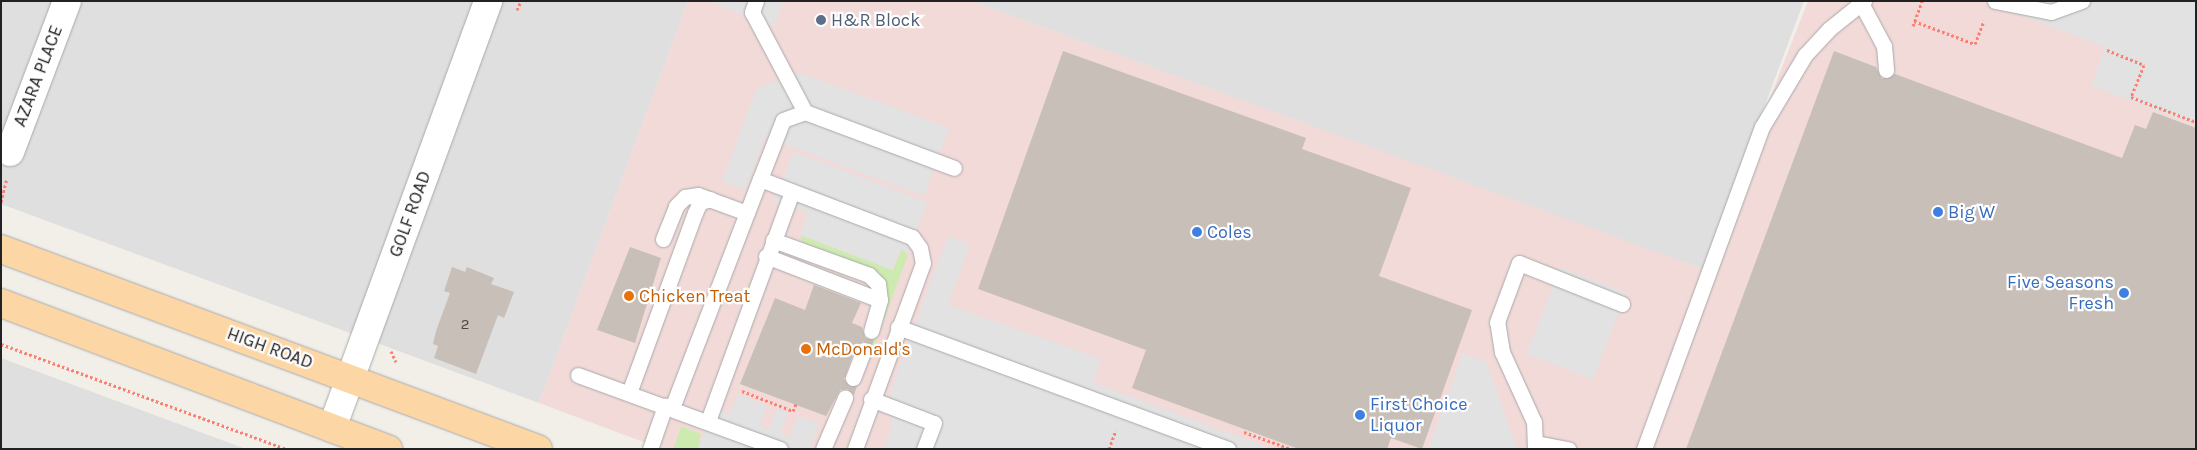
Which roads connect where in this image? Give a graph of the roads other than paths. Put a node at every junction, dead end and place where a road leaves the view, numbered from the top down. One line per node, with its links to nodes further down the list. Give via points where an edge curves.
1 (66, 1): 9 (street, AZARA PLACE)
2 (488, 1): 26 (street, GOLF ROAD)
3 (756, 1): 8 (lane, via 752,12)
4 (1995, 1): 5 (lane, via 2051,12)
5 (2082, 1)
6 (1863, 2): 7 (lane, via 1884,46); 44 (lane, via 1805,55 1762,127)
7 (1886, 70)
8 (805, 112): 10 (lane); 11 (lane, via 783,120)
9 (10, 152)
10 (954, 168)
11 (760, 179): 12 (lane); 14 (lane)
12 (792, 192): 16 (lane); 22 (lane, via 912,237 920,248 922,263)
13 (711, 199): 14 (lane); 15 (lane, via 698,195 685,197 676,206); 28 (lane, via 700,202 695,213)
14 (747, 213): 30 (lane)
15 (663, 239)
16 (773, 240): 18 (lane); 19 (lane, via 869,275 878,284)
17 (1, 249): 26 (main road, HIGH ROAD)
18 (766, 256): 19 (lane); 32 (lane)
19 (880, 300): 23 (lane)
20 (1, 304): 33 (main road)
21 (1622, 304): 34 (lane, via 1519,263 1497,322 1502,352 1534,422)
22 (898, 327): 29 (lane); 42 (lane)
23 (871, 331)
24 (864, 350): 27 (lane)
25 (578, 375): 28 (lane)
26 (351, 377): 33 (street, GOLF ROAD); 36 (main road, HIGH ROAD)
27 (853, 378)
28 (628, 393): 30 (lane)
29 (871, 399): 31 (lane); 41 (lane, via 934,423)
30 (669, 407): 32 (lane); 37 (lane)
31 (866, 415): 39 (lane, via 844,402); 40 (lane)
32 (708, 421): 38 (lane)
33 (332, 428): 35 (main road)
34 (1535, 446): 43 (lane)
35 (388, 449)
36 (538, 449)
37 (650, 449)
38 (780, 449)
39 (823, 449)
40 (856, 449)
41 (924, 449)
42 (1228, 449)
43 (1568, 449)
44 (1644, 449)

